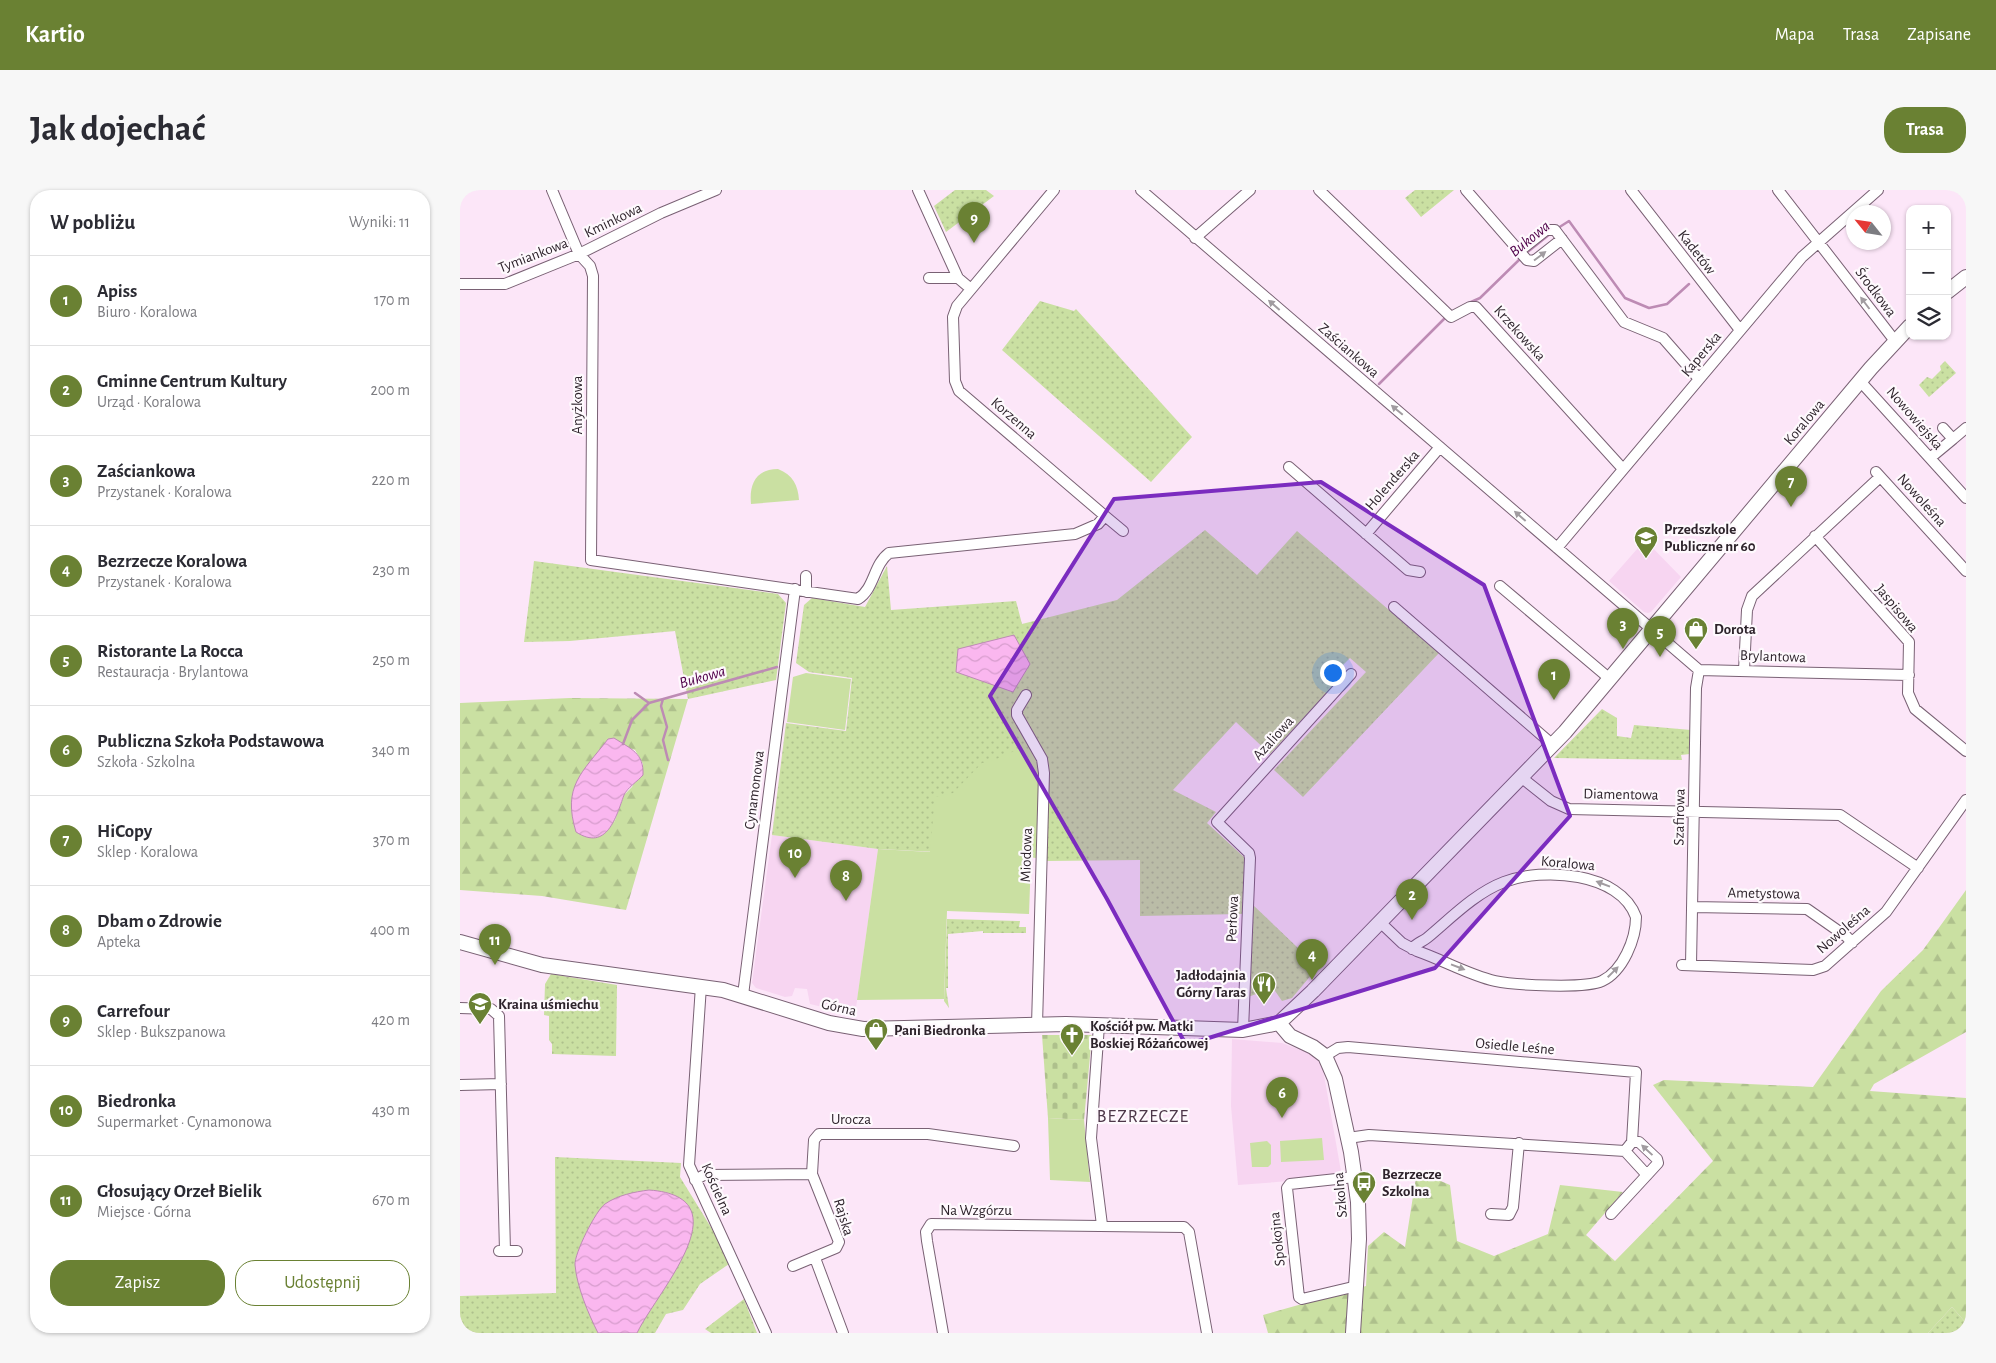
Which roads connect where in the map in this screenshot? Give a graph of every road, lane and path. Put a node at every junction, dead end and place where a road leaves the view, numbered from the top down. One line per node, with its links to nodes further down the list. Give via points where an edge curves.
1 (552, 190): 16 (street, Tymiankowa)
2 (716, 190): 16 (street, Kminkowa)
3 (918, 190): 19 (street)
4 (1054, 190): 21 (street)
5 (1141, 190): 12 (street, Zaściankowa)
6 (1250, 190): 12 (street)
7 (1319, 190): 34 (street, Krzekowska, via 1451,317 1476,307)
8 (1466, 190): 15 (street)
9 (1631, 190): 23 (street, Kadetów)
10 (1778, 190): 14 (street, Środkowa)
11 (1878, 190): 14 (street, Kaperska)
12 (1195, 238): 31 (street, Zaściankowa, one-way to 12)
13 (1562, 239): 15 (street, one-way to 13, via 1527,260 1534,261); 15 (street, via 1551,229); 26 (street, via 1624,322 1663,338)
14 (1818, 242): 23 (street, Kaperska); 25 (street, Środkowa, one-way to 14)
15 (1518, 252)
16 (580, 254): 20 (street, Tymiankowa, via 505,284); 45 (street, Anyżkowa, via 590,266 593,276 596,459 591,560)
17 (1966, 277): 22 (street)
18 (929, 278): 19 (street)
19 (958, 278): 21 (street)
20 (460, 284)
21 (971, 289): 36 (street, Korzenna, via 957,306 953,317 959,391)
22 (1951, 289)
23 (1740, 330): 26 (street, Kaperska)
24 (1906, 330): 25 (street, Koralowa)
25 (1895, 341): 27 (street, Koralowa)
26 (1699, 379): 34 (street, Kaperska)
27 (1860, 381): 32 (street, Nowowiejska); 48 (street, Koralowa)
28 (1943, 428): 30 (street)
29 (1966, 428): 30 (street)
30 (1952, 439): 32 (street)
31 (1440, 447): 38 (street, Holenderska); 40 (street, Zaściankowa, one-way to 31)
32 (1930, 458): 35 (street, Nowowiejska)
33 (1289, 467): 38 (street, Holenderska)
34 (1623, 469): 40 (street, Kaperska)
35 (1966, 498)
36 (1104, 516): 37 (street, Korzenna); 46 (street, via 1098,524 1075,534 889,553 883,557 867,594 858,599)
37 (1123, 531)
38 (1366, 534): 42 (street, Holenderska, via 1408,570)
39 (1815, 536): 41 (street, Nowoleśna, via 1878,474); 50 (street, via 1750,600); 52 (street, Jaspisowa, via 1909,642)
40 (1557, 548): 48 (street, Zaściankowa)
41 (1966, 571)
42 (1420, 572)
43 (806, 576): 46 (street)
44 (1500, 586): 53 (street)
45 (795, 589): 46 (street); 71 (street, Cynamonowa)
46 (806, 592)
47 (1394, 607): 55 (street)
48 (1651, 629): 49 (street); 53 (street, Koralowa)
49 (1699, 670): 50 (street, Brylantowa); 59 (street, Szafirowa)
50 (1744, 670): 52 (street, Brylantowa)
51 (1351, 674): 60 (street, Azaliowa)
52 (1909, 675): 56 (street, Jaspisowa, via 1908,693 1915,709)
53 (1610, 679): 55 (street, Koralowa)
54 (1026, 696): 74 (street, Miodowa, via 1017,715 1042,759 1044,773)
55 (1553, 745): 57 (street, Koralowa)
56 (1966, 751)
57 (1522, 778): 59 (street, Diamentowa, via 1551,802 1569,808); 63 (street, Koralowa)
58 (1966, 800): 61 (street, Nowoleśna)
59 (1695, 811): 61 (street, Diamentowa, via 1840,815); 62 (street, Szafirowa)
60 (1217, 822): 76 (street, Perłowa, via 1249,853 1250,858)
61 (1918, 868): 66 (street, Nowoleśna, via 1886,912)
62 (1692, 907): 66 (street, Ametystowa, via 1807,909); 69 (street, Szafirowa)
63 (1380, 923): 67 (street); 73 (street, Koralowa)
64 (1426, 939): 67 (street, Koralowa); 68 (street); 68 (street, Koralowa, one-way to 64, via 1495,981 1529,985 1593,984 1617,970 1632,938 1636,917 1624,897 1606,884 1563,876 1522,877 1498,884 1479,895)
65 (460, 942): 70 (street, Górna, via 542,965)
66 (1852, 943): 69 (street, Nowoleśna, via 1824,966 1813,970)
67 (1412, 949): 68 (street, Koralowa)
68 (1427, 955)
69 (1686, 965)
70 (701, 986): 71 (street, Górna); 88 (street, Kościelna, via 688,1156)
71 (743, 996): 74 (street, Górna, via 848,1028)
72 (460, 1008): 78 (street, via 487,1008 499,1014)
73 (1279, 1023): 76 (street, Górna); 77 (street, via 1290,1036)
74 (1037, 1025): 75 (street, Górna)
75 (1099, 1025): 76 (street, Górna); 91 (street, via 1091,1138)
76 (1243, 1030)
77 (1326, 1056): 80 (street, Szkolna, via 1334,1074); 81 (street, Osiedle Leśne, via 1338,1048 1348,1047 1636,1072)
78 (501, 1084): 79 (street); 92 (street, via 502,1251)
79 (460, 1085)
80 (1348, 1138): 82 (street, via 1369,1135); 87 (street, Szkolna)
81 (1632, 1142): 84 (street); 86 (street, one-way to 81, via 1658,1163 1657,1159 1639,1142)
82 (1519, 1144): 84 (street); 89 (street, via 1513,1207 1509,1215)
83 (1014, 1146): 85 (street, Urocza, via 928,1134 819,1134 814,1140)
84 (1625, 1152): 86 (street)
85 (812, 1174): 88 (street, via 704,1175); 93 (street, Rajska, via 839,1242 836,1248)
86 (1647, 1175): 90 (street)
87 (1355, 1177): 95 (street, Szkolna, via 1359,1216); 95 (street, Spokojna, via 1290,1184 1287,1188 1299,1297 1302,1299)
88 (694, 1180): 96 (street, Kościelna)
89 (1491, 1214)
90 (1611, 1214)
91 (1102, 1225): 98 (street, Na Wzgórzu, via 931,1224 926,1232); 99 (street, Na Wzgórzu, via 1184,1227 1189,1232)
92 (517, 1250)
93 (814, 1258): 94 (street, Rajska); 97 (street)
94 (793, 1266)
95 (1357, 1286): 100 (street, Szkolna)
96 (766, 1333)
97 (843, 1333)
98 (943, 1333)
99 (1207, 1333)
100 (1353, 1333)

